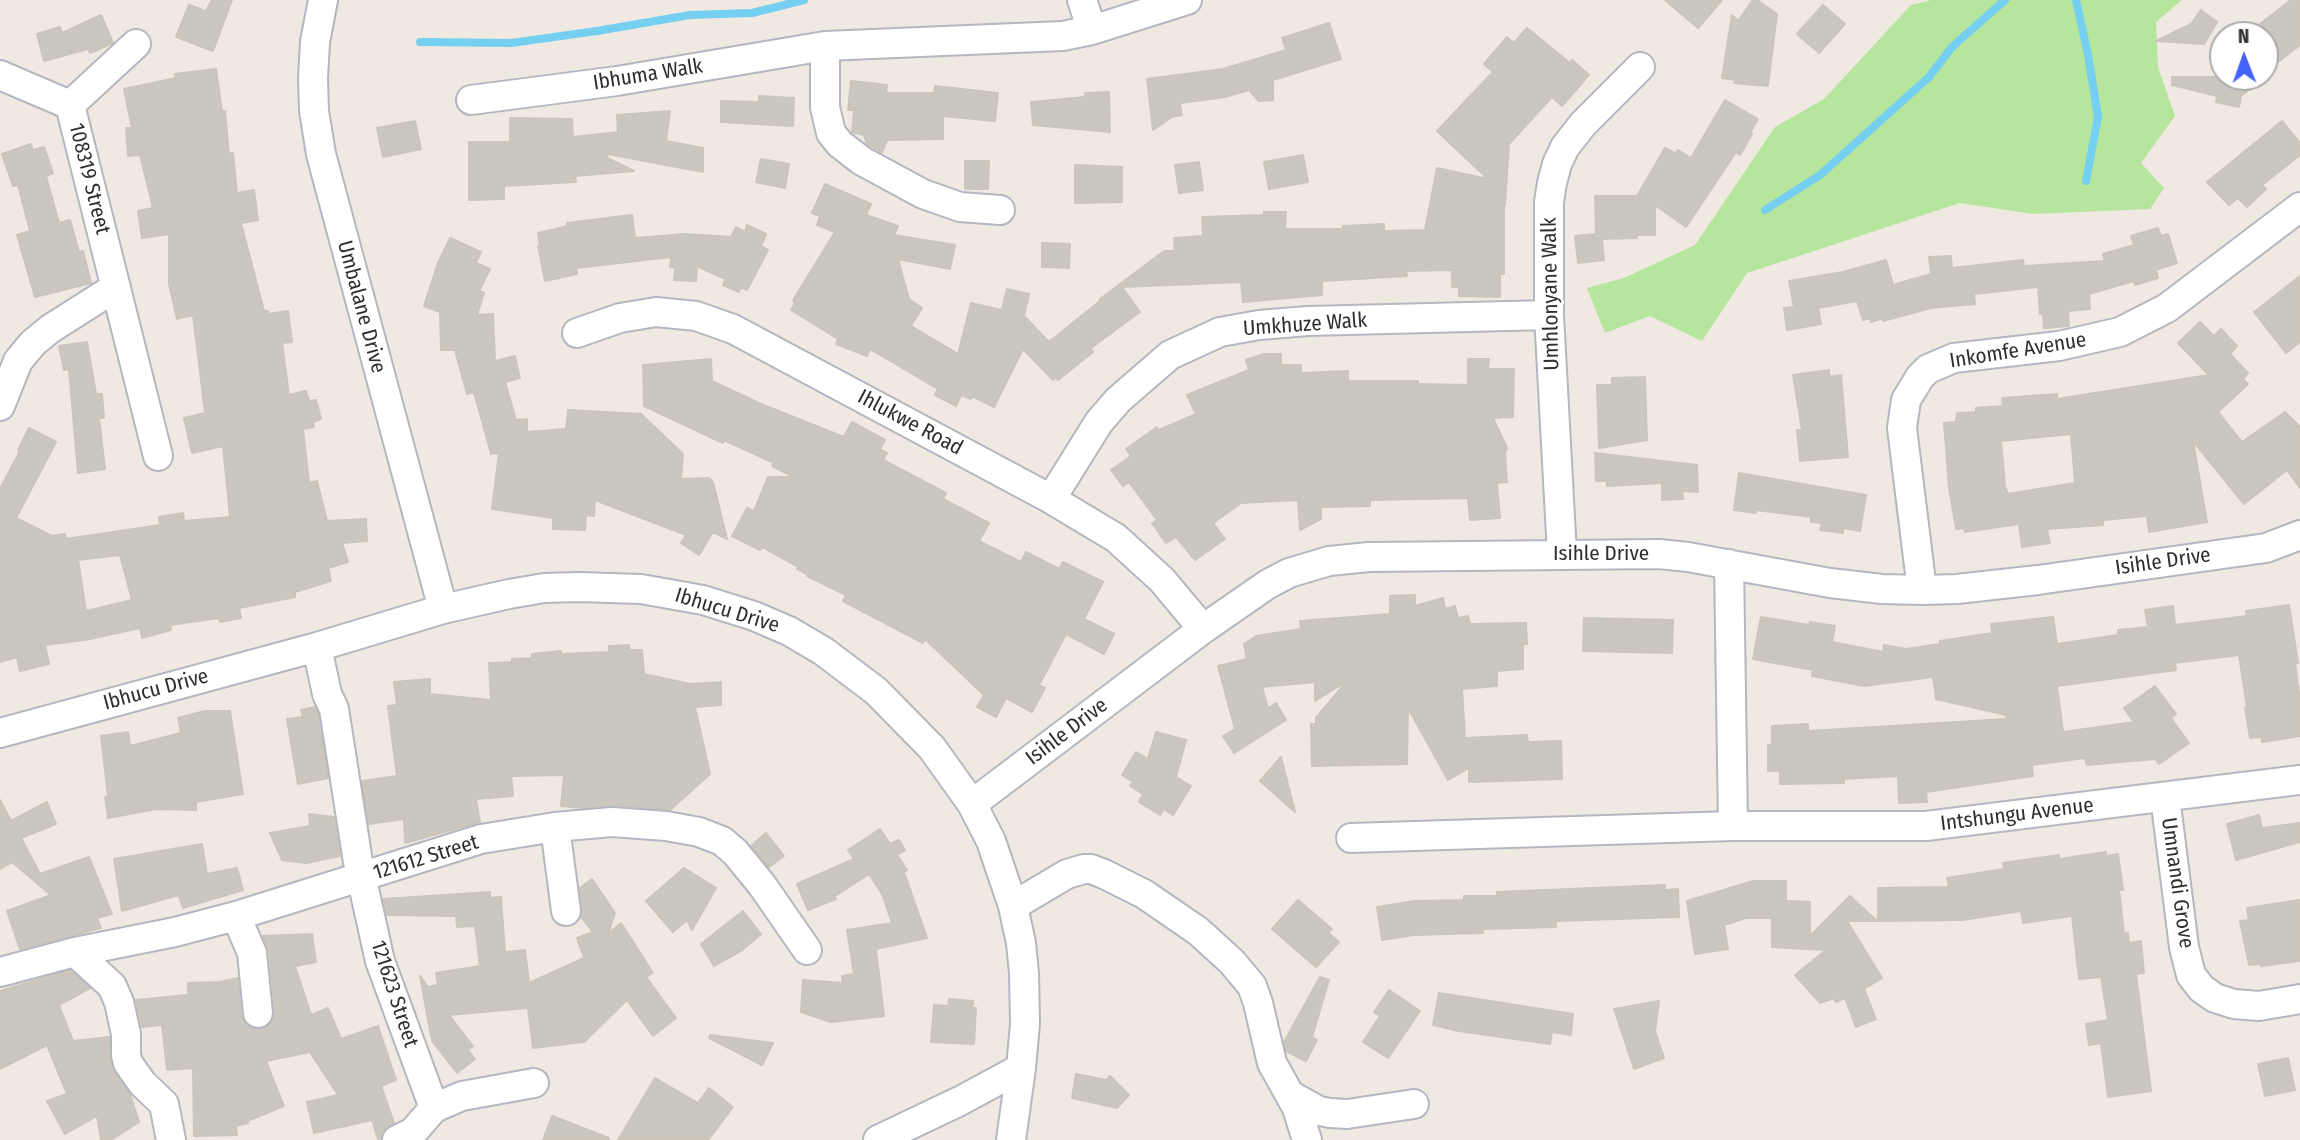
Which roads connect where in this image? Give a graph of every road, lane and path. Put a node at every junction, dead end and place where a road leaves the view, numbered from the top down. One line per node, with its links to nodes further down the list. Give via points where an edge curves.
1 (323, 0): 23 (street, Umbalane Drive, via 313,78 321,154)
2 (1082, 0): 4 (street)
3 (1187, 0): 4 (street, Ibhuma Walk)
4 (1092, 30): 6 (street, Ibhuma Walk, via 1063,36)
5 (135, 44): 10 (street)
6 (825, 46): 9 (street, Ibhuma Walk); 12 (street, via 825,107 831,132 840,144 923,194 960,207)
7 (1640, 67): 14 (street, Umhlonyane Walk, via 1583,124 1557,164 1549,202)
8 (0, 75): 10 (street, 108319 Street)
9 (471, 100)
10 (70, 105): 13 (street, 108319 Street)
11 (2300, 207): 22 (street, Inkomfe Avenue, via 2166,308 2131,327 2059,346 1954,358 1920,377 1906,400 1902,428)
12 (1000, 210)
13 (116, 287): 16 (street, via 33,343 18,361); 17 (street, 108319 Street)
14 (1549, 315): 18 (street, Umkhuze Walk, via 1308,321 1220,332 1170,355 1118,400); 20 (street, Umhlonyane Walk)
15 (577, 333): 18 (street, Ihlukwe Road, via 639,314 696,316 733,329)
16 (0, 406)
17 (158, 456)
18 (1051, 499): 24 (street, Ihlukwe Road, via 1116,538 1162,580)
19 (2300, 535): 22 (street, Isihle Drive, via 2266,548 2038,580)
20 (1562, 554): 21 (street, Isihle Drive, via 1659,554); 24 (street, Isihle Drive, via 1329,561 1268,584)
21 (1729, 564): 22 (street, Isihle Drive, via 1830,583); 30 (street)
22 (1922, 590)
23 (443, 609): 25 (street, Ibhucu Drive); 29 (street, Ibhucu Drive, via 544,589 613,586 680,594 754,616 823,651 876,691 932,748)
24 (1203, 629): 29 (street, Isihle Drive)
25 (317, 647): 26 (street, Ibhucu Drive); 33 (street, 121623 Street, via 334,709)
26 (0, 733)
27 (2300, 780): 28 (street, Intshungu Avenue)
28 (2165, 797): 30 (street, Intshungu Avenue, via 1926,826); 40 (street, Umnandi Grove, via 2191,975 2215,998 2234,1004 2259,1006)
29 (972, 804): 34 (street, Ibhucu Drive, via 991,841)
30 (1733, 826): 32 (street, Intshungu Avenue)
31 (555, 827): 33 (street, 121612 Street, via 481,839); 35 (street); 37 (street, 121612 Street, via 636,822 699,832 722,841 762,885)
32 (1351, 838)
33 (363, 877): 36 (street, 121612 Street); 46 (street, 121623 Street, via 380,961)
34 (1013, 906): 42 (street, Ibhucu Drive, via 1024,974); 44 (street, via 1084,869 1104,873 1178,916 1232,962 1252,986 1272,1063)
35 (566, 911)
36 (236, 916): 38 (street, 121612 Street); 41 (street, via 252,953)
37 (807, 950)
38 (75, 952): 39 (street, 121612 Street); 48 (street, via 112,986 126,1034 128,1063 164,1104)
39 (0, 972)
40 (2300, 999)
41 (258, 1013)
42 (1021, 1068): 47 (street); 51 (street, Ibhucu Drive)
43 (534, 1083): 46 (street, via 462,1096)
44 (1290, 1096): 45 (street, via 1330,1113); 52 (street)
45 (1414, 1104)
46 (434, 1108): 49 (street, via 413,1132)
47 (917, 1134): 50 (street)
48 (171, 1140)
49 (397, 1140)
50 (878, 1140)
51 (1011, 1140)
52 (1307, 1140)

